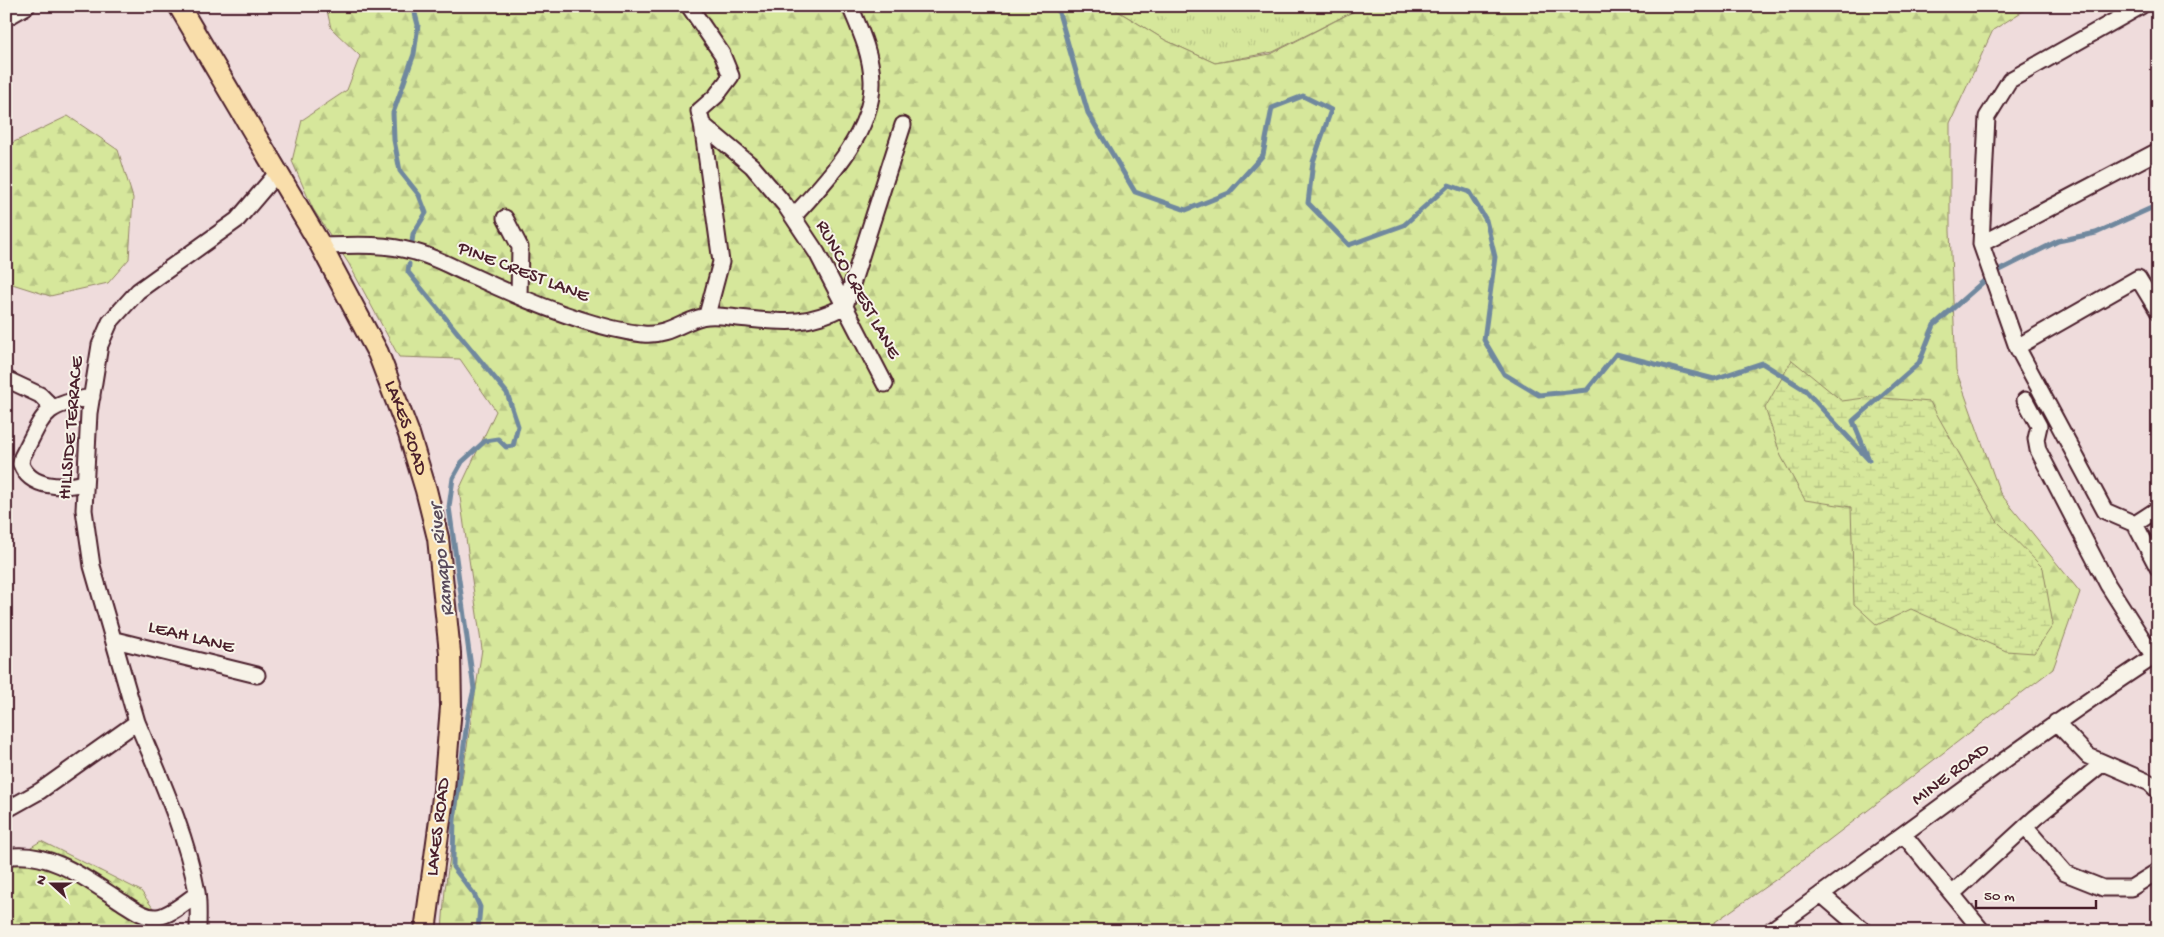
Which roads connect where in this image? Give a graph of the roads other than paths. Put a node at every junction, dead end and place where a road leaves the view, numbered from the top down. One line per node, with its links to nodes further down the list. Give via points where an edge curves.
1 (27, 6): 6 (street)
2 (179, 6): 10 (main road, LAKES ROAD)
3 (689, 6): 7 (street, via 722,54 732,76 699,111)
4 (850, 6): 11 (street, RUNCO CREST LANE, via 870,58 870,100 855,138 832,175)
5 (2141, 6): 13 (street, via 2010,80 1987,117)
6 (6, 18)
7 (702, 124): 11 (street, RUNCO CREST LANE, via 752,166); 18 (street, via 721,262)
8 (903, 125): 16 (street)
9 (2158, 151): 13 (street)
10 (278, 172): 14 (main road, LAKES ROAD); 22 (street, HILLSIDE TERRACE, via 237,220 138,291 110,322 100,345)
11 (793, 217): 16 (street, RUNCO CREST LANE, via 817,253)
12 (505, 218): 15 (street, via 520,247)
13 (1981, 244): 19 (street)
14 (321, 246): 15 (street, PINE CREST LANE, via 380,245 417,252); 45 (main road, LAKES ROAD, via 378,353 409,434 438,538 450,653 451,707 444,790)
15 (519, 296): 18 (street, PINE CREST LANE, via 603,325 645,334 680,327)
16 (845, 306): 18 (street, via 806,322); 21 (street, RUNCO CREST LANE)
17 (2158, 311): 19 (street, via 2138,278)
18 (707, 315)
19 (2017, 347): 27 (street, via 2105,511)
20 (6, 379): 24 (street, via 40,396)
21 (885, 384)
22 (92, 397): 24 (street); 25 (street, HILLSIDE TERRACE)
23 (2026, 400): 30 (street, via 2039,426 2038,450 2108,585)
24 (52, 407): 25 (street, via 43,416 22,456 23,471 49,486)
25 (85, 483): 29 (street, HILLSIDE TERRACE, via 84,510 92,566)
26 (2158, 509): 27 (street)
27 (2135, 524): 28 (street)
28 (2158, 568)
29 (114, 640): 31 (street, LEAH LANE); 32 (street, HILLSIDE TERRACE)
30 (2156, 656): 33 (street, MINE ROAD)
31 (257, 675)
32 (137, 722): 36 (street, via 40,791); 41 (street, HILLSIDE TERRACE, via 171,805)
33 (2056, 722): 34 (street, via 2088,756); 38 (street, MINE ROAD)
34 (2103, 763): 35 (street, via 2150,782); 37 (street)
35 (2158, 791)
36 (6, 810)
37 (2025, 827): 40 (street, via 2065,873 2103,888 2131,888); 43 (street)
38 (1904, 835): 42 (street, MINE ROAD); 43 (street)
39 (6, 857): 41 (street, via 34,857 74,871 141,914 157,917)
40 (2158, 871)
41 (197, 894): 44 (street, HILLSIDE TERRACE)
42 (1821, 894): 46 (street, MINE ROAD); 47 (street)
43 (1952, 894): 48 (street)
44 (198, 931)
45 (425, 931)
46 (1770, 931)
47 (1864, 931)
48 (1982, 931)

